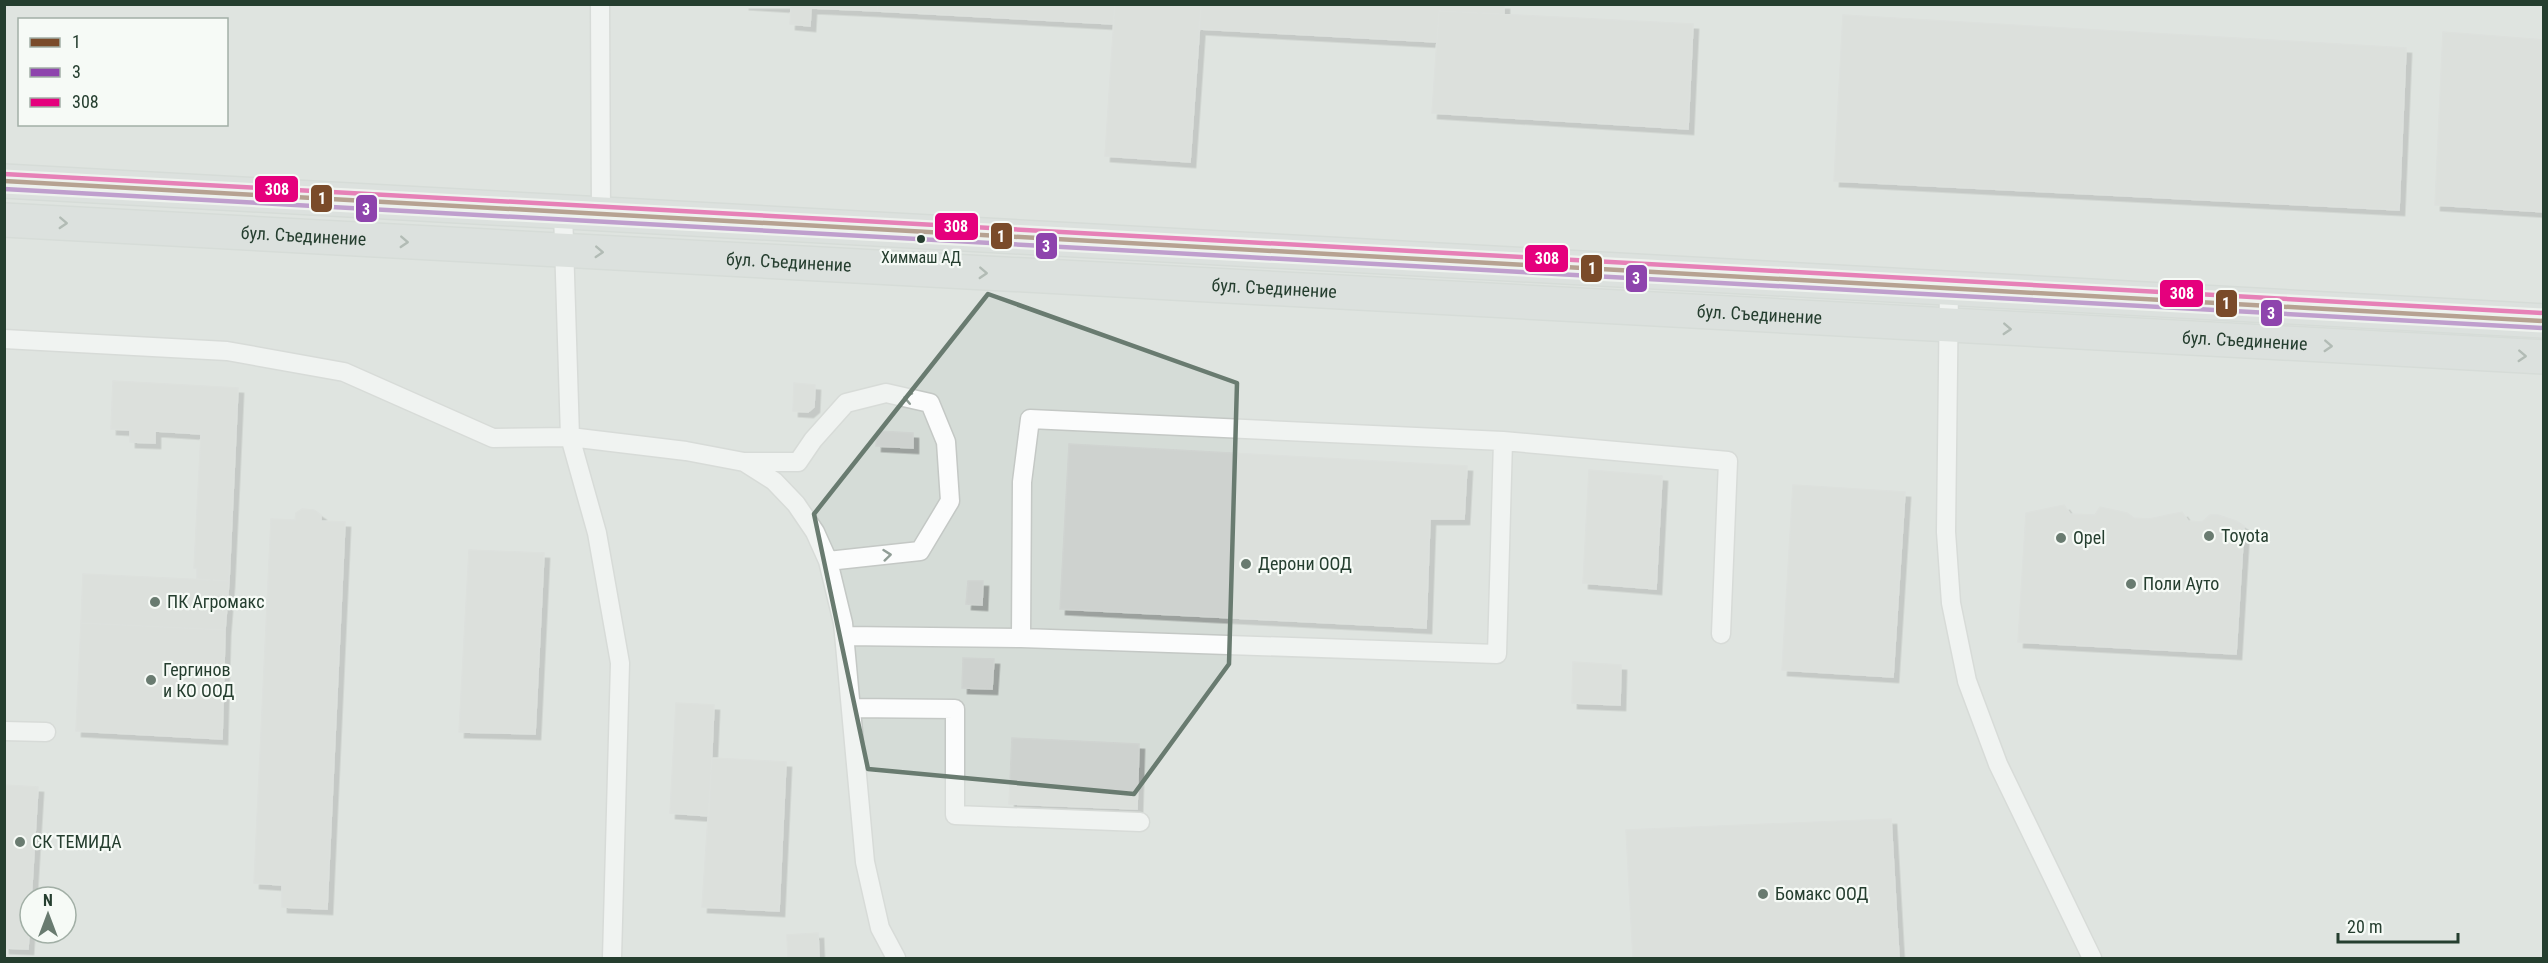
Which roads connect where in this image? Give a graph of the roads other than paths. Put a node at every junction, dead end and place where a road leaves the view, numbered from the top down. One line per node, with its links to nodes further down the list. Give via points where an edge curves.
1 (600, 4): 4 (lane)
2 (4, 182): 3 (main road, бул. Съединение)
3 (563, 211): 4 (main road, бул. Съединение); 6 (lane)
4 (602, 213): 7 (main road, бул. Съединение)
5 (4, 220): 6 (main road, бул. Съединение, one-way to 6)
6 (563, 250): 9 (main road, бул. Съединение, one-way to 9); 12 (lane)
7 (1949, 287): 8 (main road, бул. Съединение); 9 (lane)
8 (2544, 321)
9 (1949, 326): 11 (main road, бул. Съединение, one-way to 11); 25 (lane, via 1946,532 1951,603 1967,681 1998,764)
10 (4, 339): 12 (lane, via 227,351 344,372 493,438)
11 (2544, 357)
12 (570, 437): 14 (lane); 23 (lane, via 597,533 620,663)
13 (1503, 441): 16 (lane, via 1728,461); 18 (lane, via 1497,654); 18 (lane, via 1030,419 1022,482)
14 (744, 462): 15 (lane, via 774,482 796,504); 15 (lane, one-way to 14, via 920,551 950,501 946,442 930,403 886,393 846,403 798,462)
15 (828, 561): 17 (lane)
16 (1721, 634)
17 (844, 636): 18 (lane); 19 (lane)
18 (1021, 638)
19 (851, 708): 22 (lane, via 955,709 955,815); 24 (lane, via 865,862 880,928)
20 (4, 731): 21 (lane)
21 (46, 732)
22 (1140, 822)
23 (612, 958)
24 (896, 958)
25 (2092, 958)

